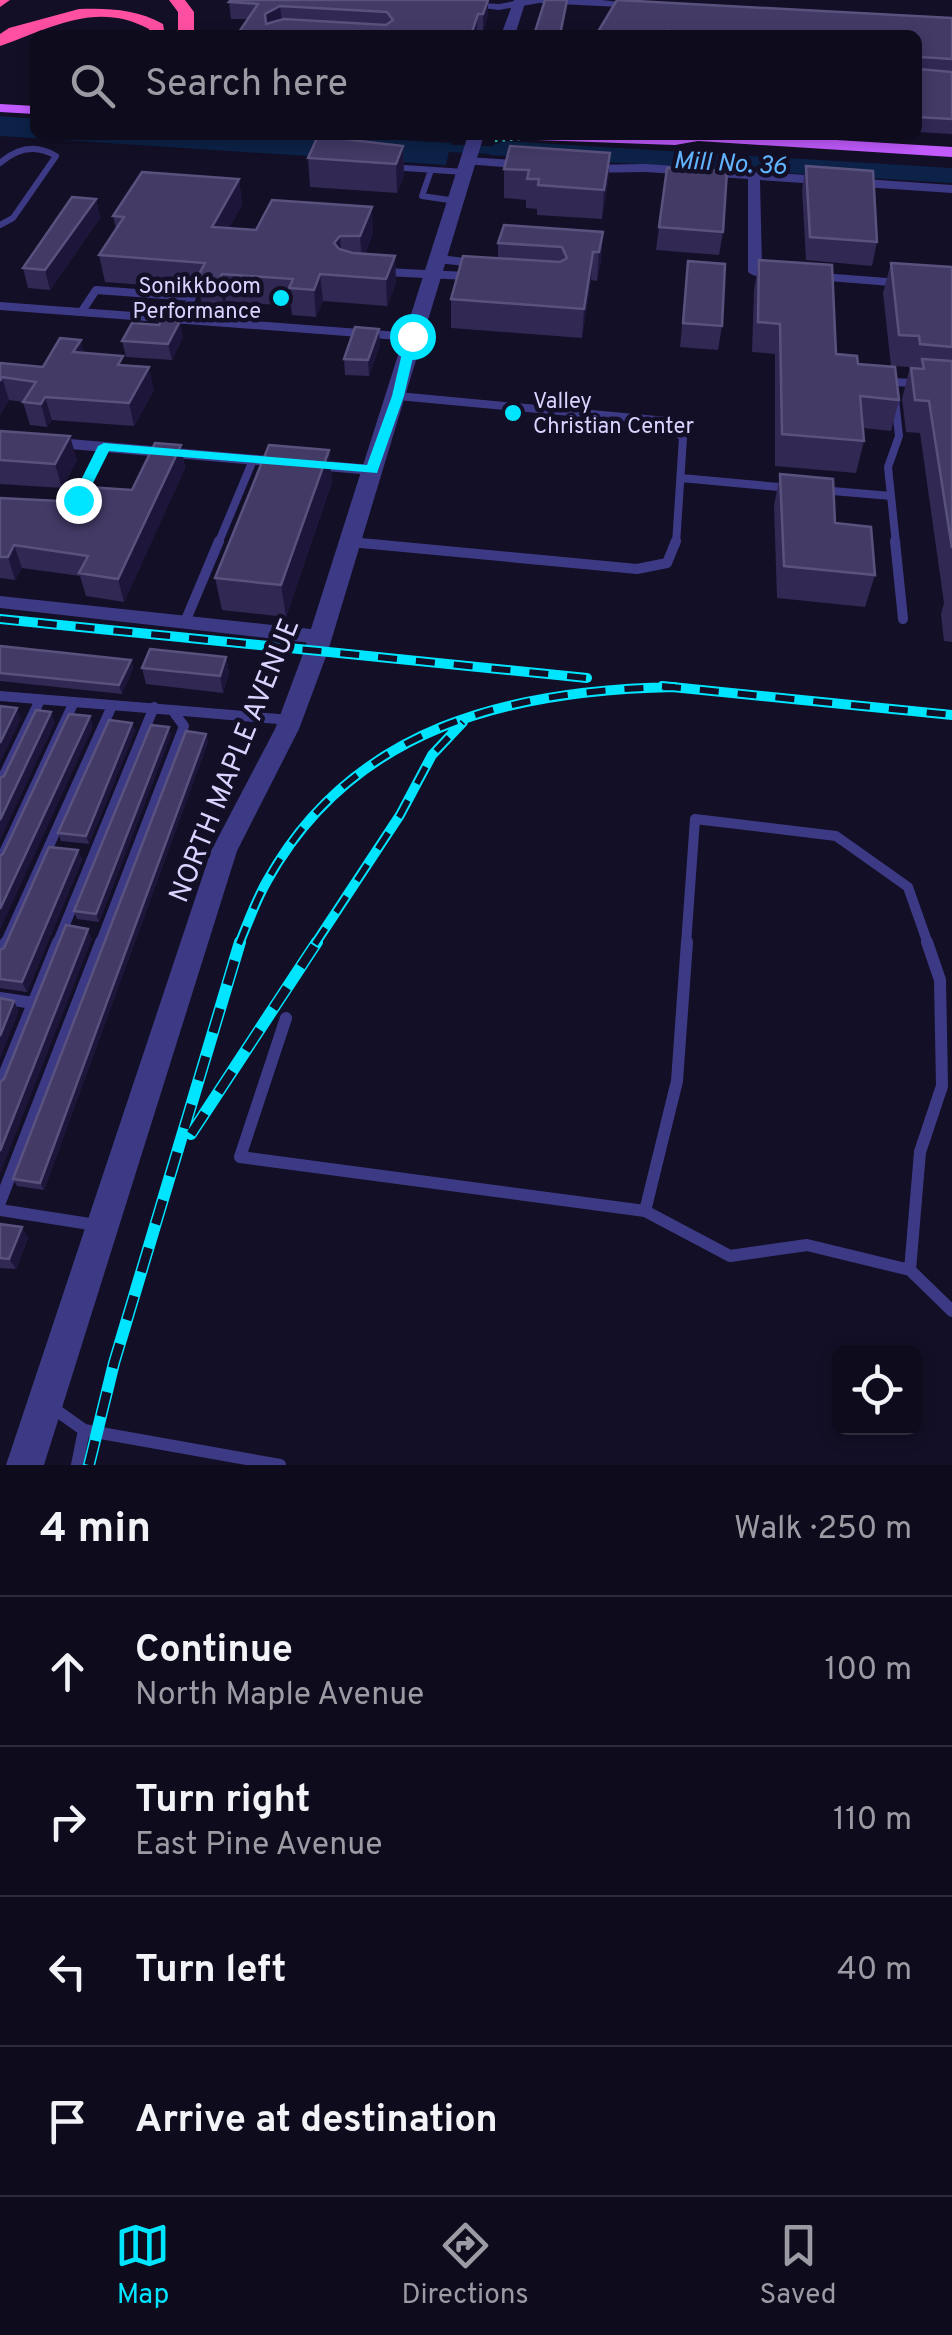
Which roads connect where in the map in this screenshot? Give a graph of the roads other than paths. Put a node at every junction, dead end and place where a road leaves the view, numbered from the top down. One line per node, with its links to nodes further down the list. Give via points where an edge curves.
1 (177, 0): 7 (highway, via 186,12)
2 (539, 0): 3 (street); 5 (street)
3 (519, 2): 4 (street); 8 (street)
4 (446, 4)
5 (658, 6)
6 (155, 30): 9 (highway, via 133,13 85,9 39,18)
7 (186, 30)
8 (510, 30)
9 (0, 40)
10 (0, 96): 11 (main road)
11 (30, 98)
12 (0, 108): 13 (main road)
13 (30, 110)
14 (760, 140): 16 (main road)
15 (470, 152): 19 (street); 21 (lane); 24 (street, NORTH MAPLE AVENUE)
16 (952, 152)
17 (0, 163): 25 (lane, via 26,149 56,156 13,218)
18 (378, 166): 21 (lane)
19 (540, 166)
20 (576, 168): 22 (street)
21 (431, 170): 24 (lane, via 422,196)
22 (754, 176): 23 (street); 28 (street, via 754,272)
23 (952, 189)
24 (456, 201): 26 (street, NORTH MAPLE AVENUE)
25 (0, 225)
26 (437, 268): 27 (lane); 32 (street, NORTH MAPLE AVENUE)
27 (375, 271)
28 (952, 287)
29 (0, 306): 30 (street)
30 (82, 312): 31 (street); 31 (lane, via 96,290 192,297)
31 (182, 318): 32 (street)
32 (412, 336): 34 (street, NORTH MAPLE AVENUE)
33 (932, 385): 42 (lane, via 893,382 899,436 888,467)
34 (398, 396): 38 (street, NORTH MAPLE AVENUE); 39 (lane, via 667,421 684,438)
35 (0, 438): 36 (street)
36 (104, 446): 37 (street); 43 (lane, via 78,500)
37 (253, 460): 38 (street); 47 (lane)
38 (372, 470): 44 (street, NORTH MAPLE AVENUE)
39 (681, 478): 40 (lane); 44 (lane, via 674,555 648,569)
40 (793, 488)
41 (812, 490): 42 (lane)
42 (890, 496): 46 (lane)
43 (50, 502)
44 (350, 542): 48 (street, NORTH MAPLE AVENUE)
45 (0, 602): 47 (street)
46 (902, 619)
47 (185, 622): 48 (street)
48 (320, 637): 55 (street, NORTH MAPLE AVENUE)
49 (0, 696): 50 (lane)
50 (40, 700): 51 (lane); 56 (lane)
51 (72, 704): 52 (lane); 61 (lane)
52 (110, 708): 53 (lane); 57 (lane)
53 (154, 708): 54 (lane); 60 (lane)
54 (172, 710): 55 (lane); 64 (lane, via 184,726)
55 (291, 720): 73 (street, NORTH MAPLE AVENUE, via 224,852)
56 (0, 783)
57 (48, 848): 58 (lane); 63 (lane)
58 (63, 850)
59 (79, 851): 60 (lane)
60 (94, 853): 64 (lane)
61 (0, 861)
62 (0, 919): 63 (lane)
63 (15, 921): 65 (lane)
64 (85, 929): 67 (lane); 70 (lane)
65 (0, 954)
66 (0, 998): 67 (lane)
67 (33, 1003): 69 (lane)
68 (286, 1018): 72 (lane, via 240,1156)
69 (0, 1084)
70 (0, 1202)
71 (0, 1210): 73 (lane)
72 (645, 1211): 74 (lane, via 730,1256 807,1245); 74 (lane, via 677,1081 695,819 836,836 908,887 940,980 942,1086 920,1152)
73 (102, 1226): 76 (street, NORTH MAPLE AVENUE)
74 (910, 1270): 75 (lane)
75 (952, 1311)
76 (45, 1403): 77 (lane); 78 (street, NORTH MAPLE AVENUE)
77 (84, 1430): 79 (lane); 80 (lane)
78 (24, 1465)
79 (76, 1465)
80 (280, 1465)

